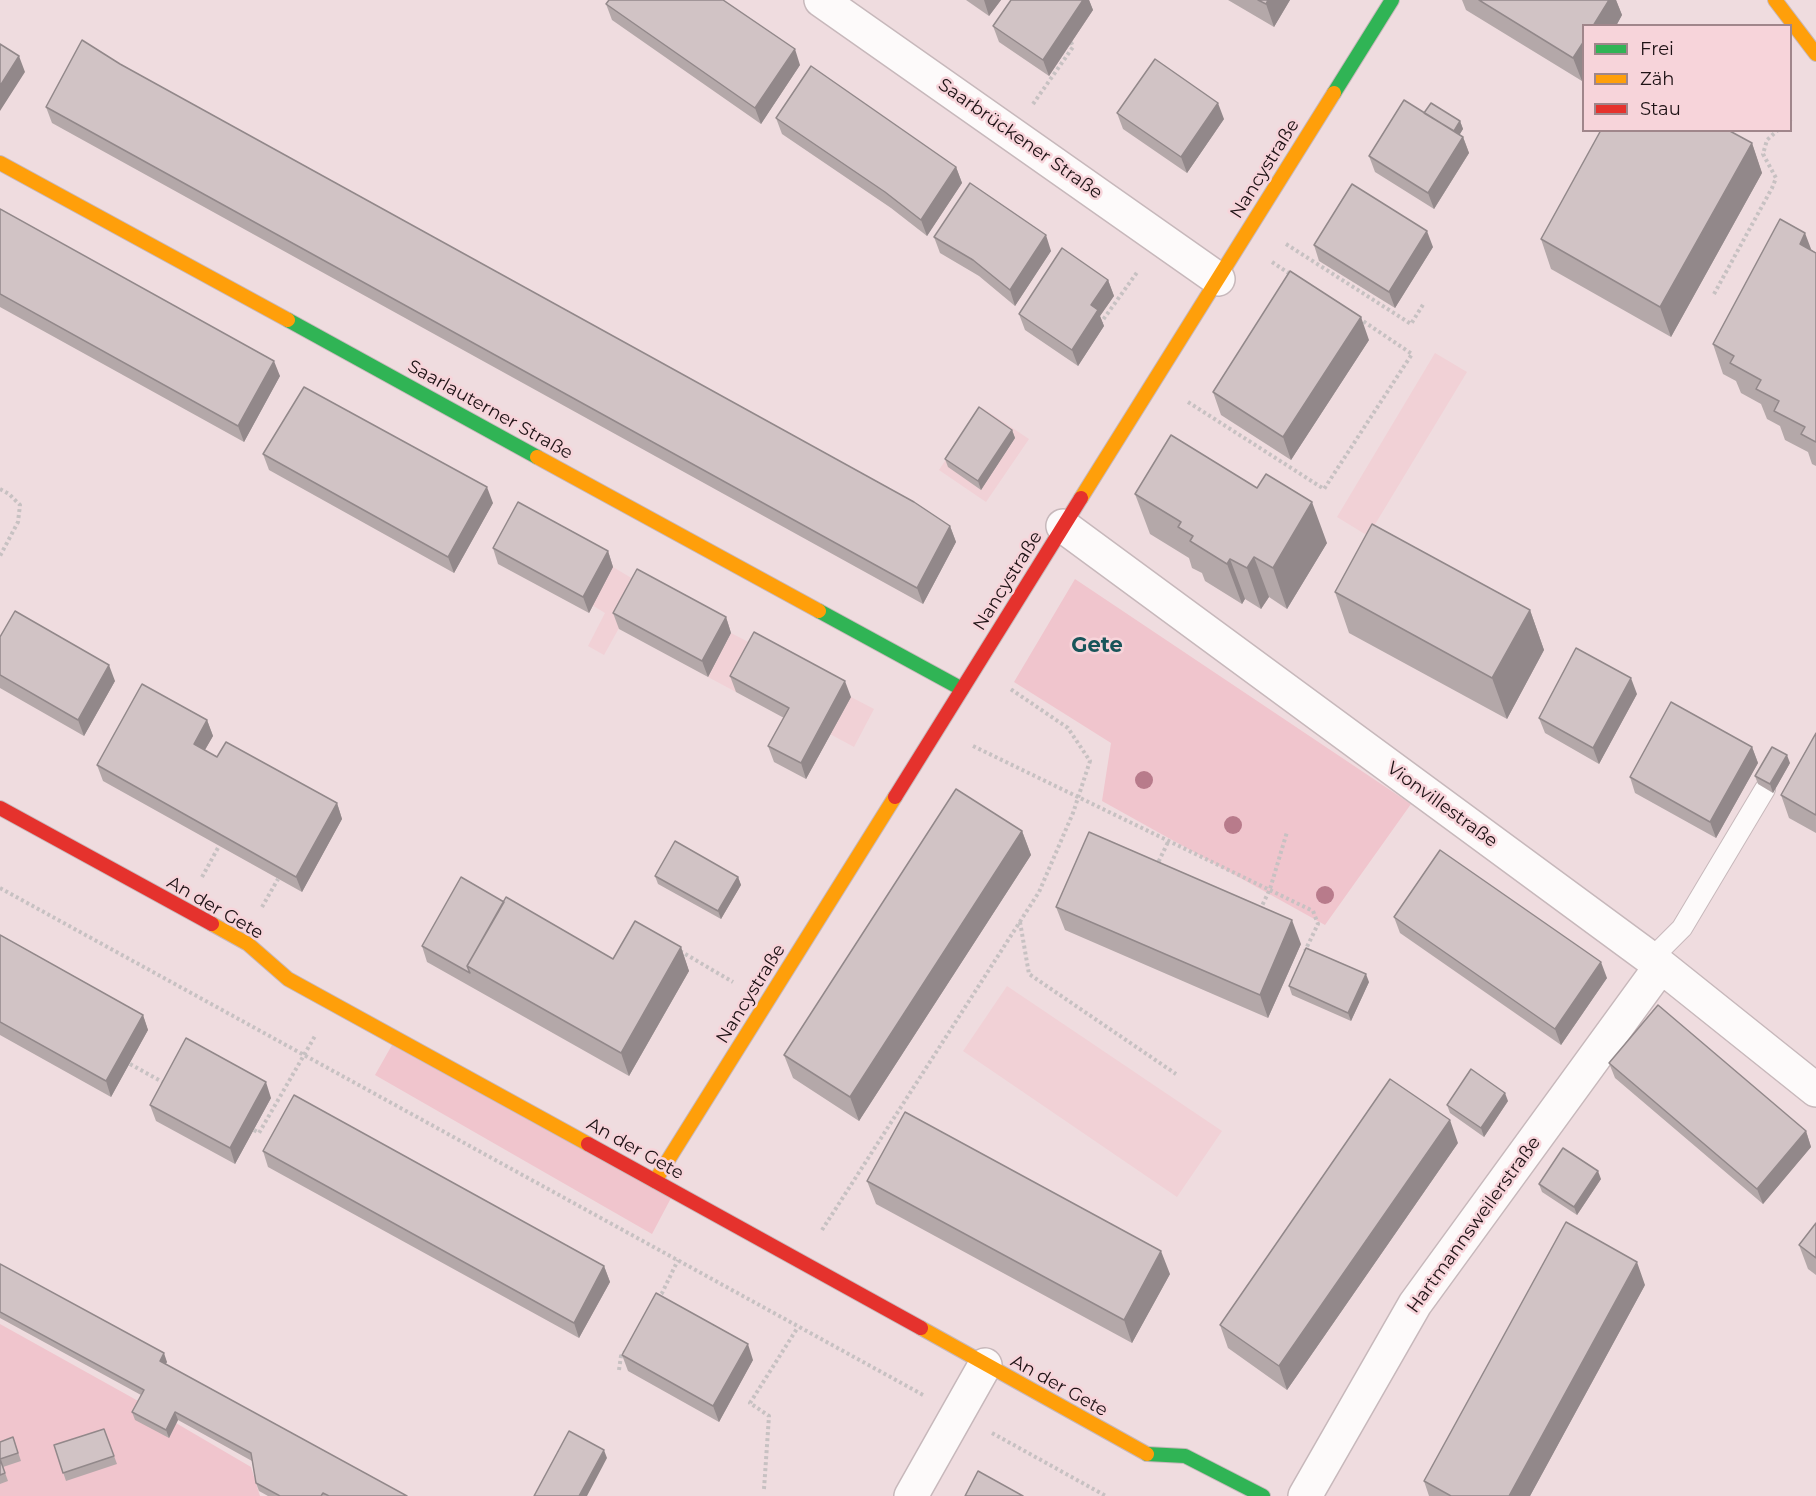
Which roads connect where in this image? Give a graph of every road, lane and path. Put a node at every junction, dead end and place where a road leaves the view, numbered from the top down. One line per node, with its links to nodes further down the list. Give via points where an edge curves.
1 (821, 0): 7 (street, Saarbrückener Straße)
2 (1392, 0): 9 (street, Nancystraße)
3 (1774, 0): 5 (street)
4 (1071, 42): 7 (path, via 1073,47)
5 (1816, 54)
6 (1776, 132): 14 (path, via 1767,140 1763,154 1776,178)
7 (1012, 134): 10 (street, Saarbrückener Straße)
8 (0, 163): 23 (street, Saarlauterner Straße)
9 (1253, 223): 11 (street, Nancystraße); 15 (path, via 1411,324)
10 (1161, 238): 12 (street, Saarbrückener Straße); 17 (path)
11 (1241, 242): 12 (street, Nancystraße); 13 (path)
12 (1218, 279): 18 (street, Nancystraße)
13 (1298, 279)
14 (1714, 294)
15 (1424, 303)
16 (1355, 316): 18 (path, via 1412,354 1324,489)
17 (1100, 324)
18 (1154, 381): 20 (street, Nancystraße)
19 (0, 489): 21 (path, via 20,505 18,522)
20 (1063, 526): 22 (street, Nancystraße); 41 (street, Vionvillestraße)
21 (0, 555)
22 (976, 666): 23 (street, Nancystraße); 26 (path, via 1068,729 1090,761)
23 (962, 689): 24 (street, Nancystraße)
24 (937, 729): 26 (path); 42 (street, Nancystraße)
25 (1765, 789): 41 (lane, via 1682,928)
26 (1078, 797): 29 (path); 38 (path, via 1039,891)
27 (0, 808): 43 (street, An der Gete, via 248,944 288,979)
28 (1287, 832): 35 (path)
29 (1169, 840): 31 (path); 35 (path)
30 (219, 846): 32 (path)
31 (1155, 870)
32 (203, 874)
33 (278, 879): 36 (path)
34 (0, 888): 44 (path)
35 (1270, 889): 37 (path); 40 (path, via 1313,911 1318,924)
36 (262, 907)
37 (1258, 915)
38 (1020, 922): 46 (path, via 1029,974); 52 (path)
39 (672, 946): 42 (path)
40 (1305, 952)
41 (1656, 962): 48 (street, Vionvillestraße); 63 (street, Hartmannsweilerstraße, via 1415,1304)
42 (767, 1002): 50 (street, Nancystraße)
43 (335, 1005): 44 (path); 50 (street, An der Gete)
44 (304, 1054): 49 (path, via 259,1133); 51 (path)
45 (130, 1064): 47 (path)
46 (1176, 1074)
47 (173, 1088)
48 (1816, 1090)
49 (254, 1130)
50 (655, 1181): 52 (street, An der Gete)
51 (678, 1260): 53 (path); 54 (path)
52 (802, 1262): 56 (street, An der Gete)
53 (655, 1300)
54 (798, 1327): 58 (path); 59 (path, via 750,1403 769,1416)
55 (627, 1349): 57 (path, via 621,1356)
56 (985, 1365): 58 (street); 62 (street, An der Gete, via 1144,1454 1185,1456)
57 (620, 1370)
58 (957, 1414): 60 (street); 61 (path)
59 (764, 1489)
60 (911, 1496)
61 (1106, 1496)
62 (1263, 1496)
63 (1305, 1496)

